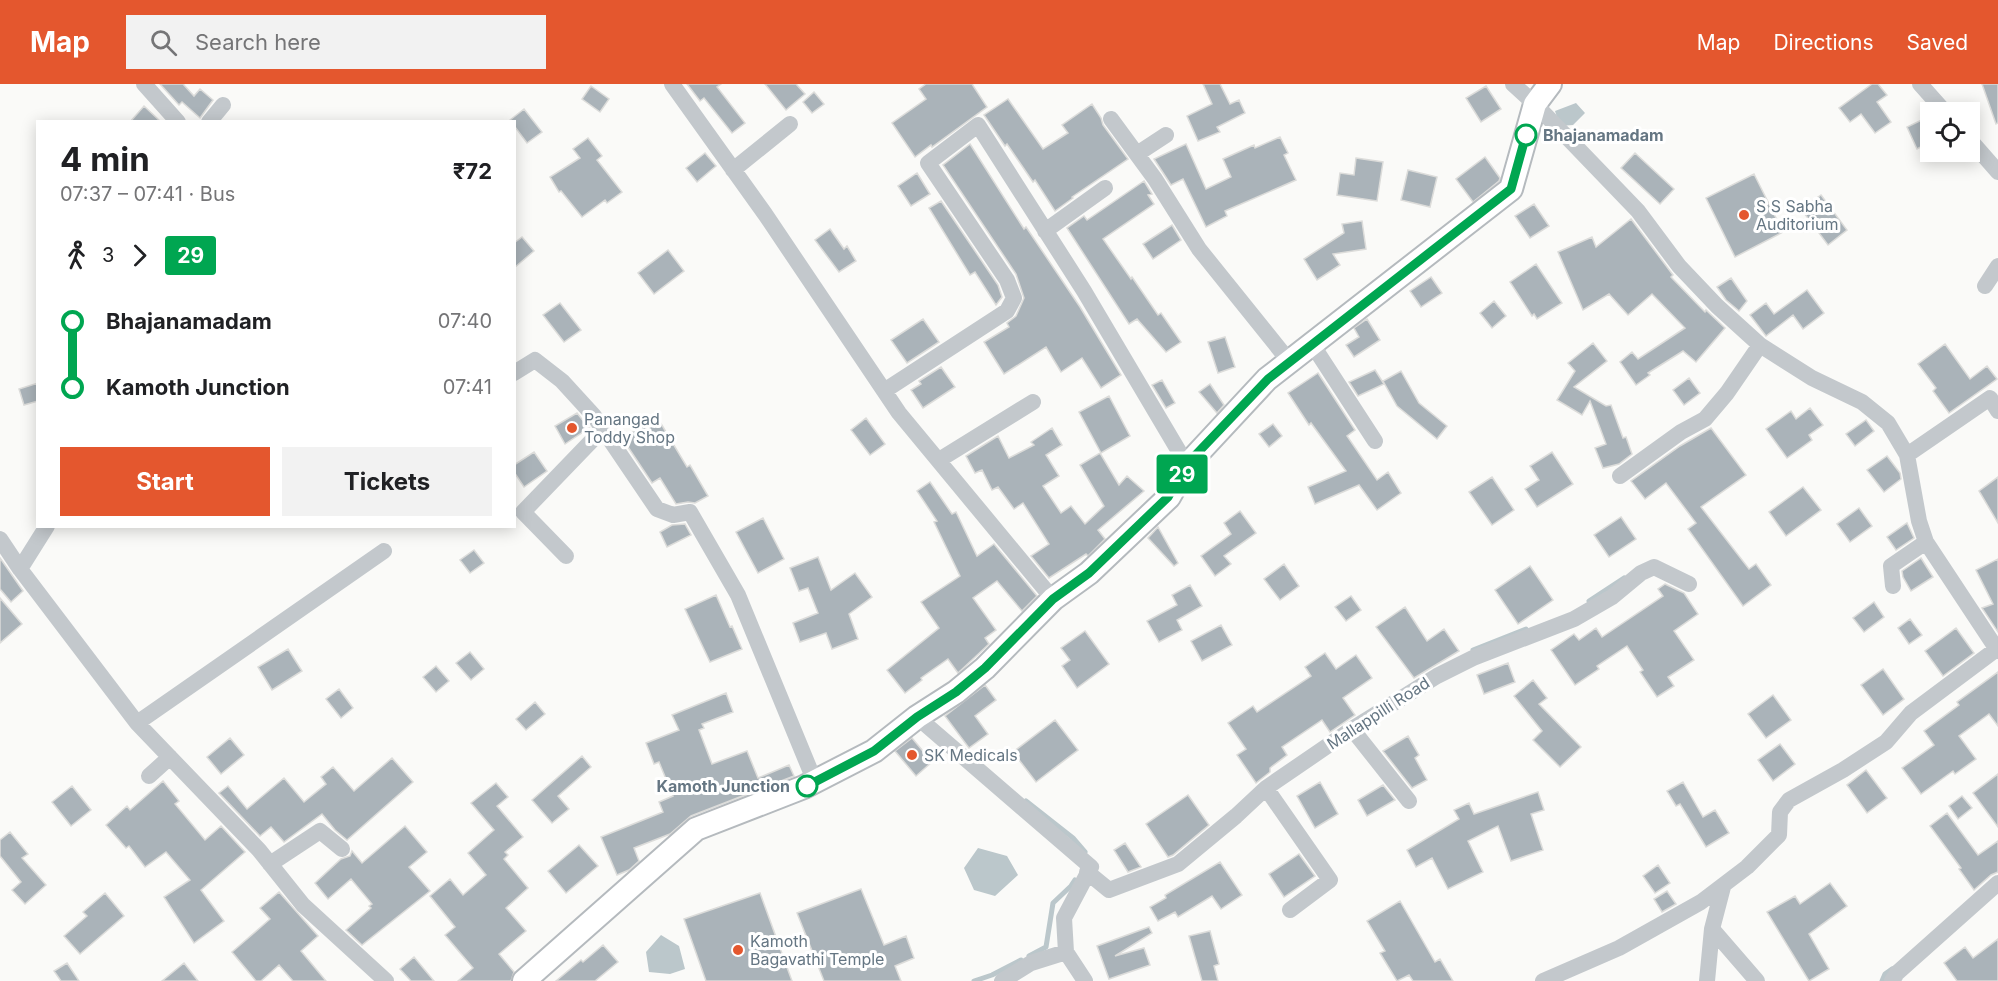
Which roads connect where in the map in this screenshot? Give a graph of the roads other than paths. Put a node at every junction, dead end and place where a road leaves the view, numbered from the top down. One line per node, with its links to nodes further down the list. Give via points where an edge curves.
1 (144, 84): 10 (street)
2 (672, 84): 16 (street)
3 (1513, 84): 7 (street)
4 (1550, 84): 7 (main road)
5 (1920, 84): 6 (street)
6 (1936, 102)
7 (1535, 104): 22 (main road, via 1511,189); 23 (street, via 1638,211 1679,266)
8 (223, 105): 11 (street)
9 (1111, 119): 15 (street)
10 (176, 120)
11 (211, 120)
12 (790, 124): 16 (street)
13 (1166, 135): 15 (street)
14 (1980, 151): 17 (street)
15 (1137, 154): 24 (street, via 1199,249)
16 (733, 170): 26 (street)
17 (1998, 172)
18 (1105, 188): 19 (street)
19 (1045, 231): 26 (street, via 978,125 928,164 1007,280 1014,298 1007,311); 33 (street)
20 (1998, 266): 21 (street)
21 (1985, 286)
22 (1312, 344): 24 (main road); 30 (street)
23 (1760, 345): 31 (street, via 1812,378 1862,402 1888,423); 34 (street, via 1705,419)
24 (1289, 361): 33 (main road)
25 (516, 373): 29 (street, via 536,360 562,381)
26 (884, 391): 32 (street)
27 (1033, 402): 32 (street)
28 (1998, 411): 31 (street, via 1990,398)
29 (603, 429): 39 (street, via 523,512); 50 (street, via 657,509 673,515 690,512 701,529 738,596)
30 (1375, 441)
31 (1907, 455): 37 (street)
32 (939, 460): 43 (street)
33 (1186, 465): 43 (main road, via 1168,497 1089,573)
34 (1620, 476)
35 (46, 528): 40 (street)
36 (0, 539): 40 (street)
37 (1926, 542): 42 (street, via 1891,566); 44 (street)
38 (384, 551): 46 (street)
39 (566, 556)
40 (20, 569): 46 (street)
41 (1689, 584): 47 (street, Mallappilli Road, via 1654,567 1574,619 1473,658)
42 (1893, 586)
43 (1053, 599): 45 (main road, via 985,668)
44 (1998, 649): 57 (street, via 1911,713 1886,742 1789,800 1780,812 1779,834)
45 (917, 717): 50 (main road, via 874,751); 55 (street, Mallappilli Road, via 1091,867)
46 (138, 723): 48 (street)
47 (1352, 729): 51 (street, Mallappilli Road); 52 (street)
48 (170, 757): 49 (street); 54 (street)
49 (149, 776)
50 (815, 782): 62 (main road, via 696,830)
51 (1266, 788): 55 (street, Mallappilli Road, via 1178,864 1106,888); 58 (street, via 1330,880)
52 (1409, 801)
53 (342, 849): 54 (street, via 320,831)
54 (270, 864): 61 (street, via 303,904)
55 (1087, 872): 60 (street, via 1064,918)
56 (1998, 883): 68 (street)
57 (1723, 887): 59 (street); 65 (street, via 1619,948)
58 (1290, 910)
59 (1713, 929): 66 (street); 67 (street)
60 (1066, 952): 63 (street, via 1031,963); 64 (street)
61 (386, 981)
62 (524, 981)
63 (1002, 981)
64 (1085, 981)
65 (1543, 981)
66 (1707, 981)
67 (1757, 981)
68 (1892, 981)

